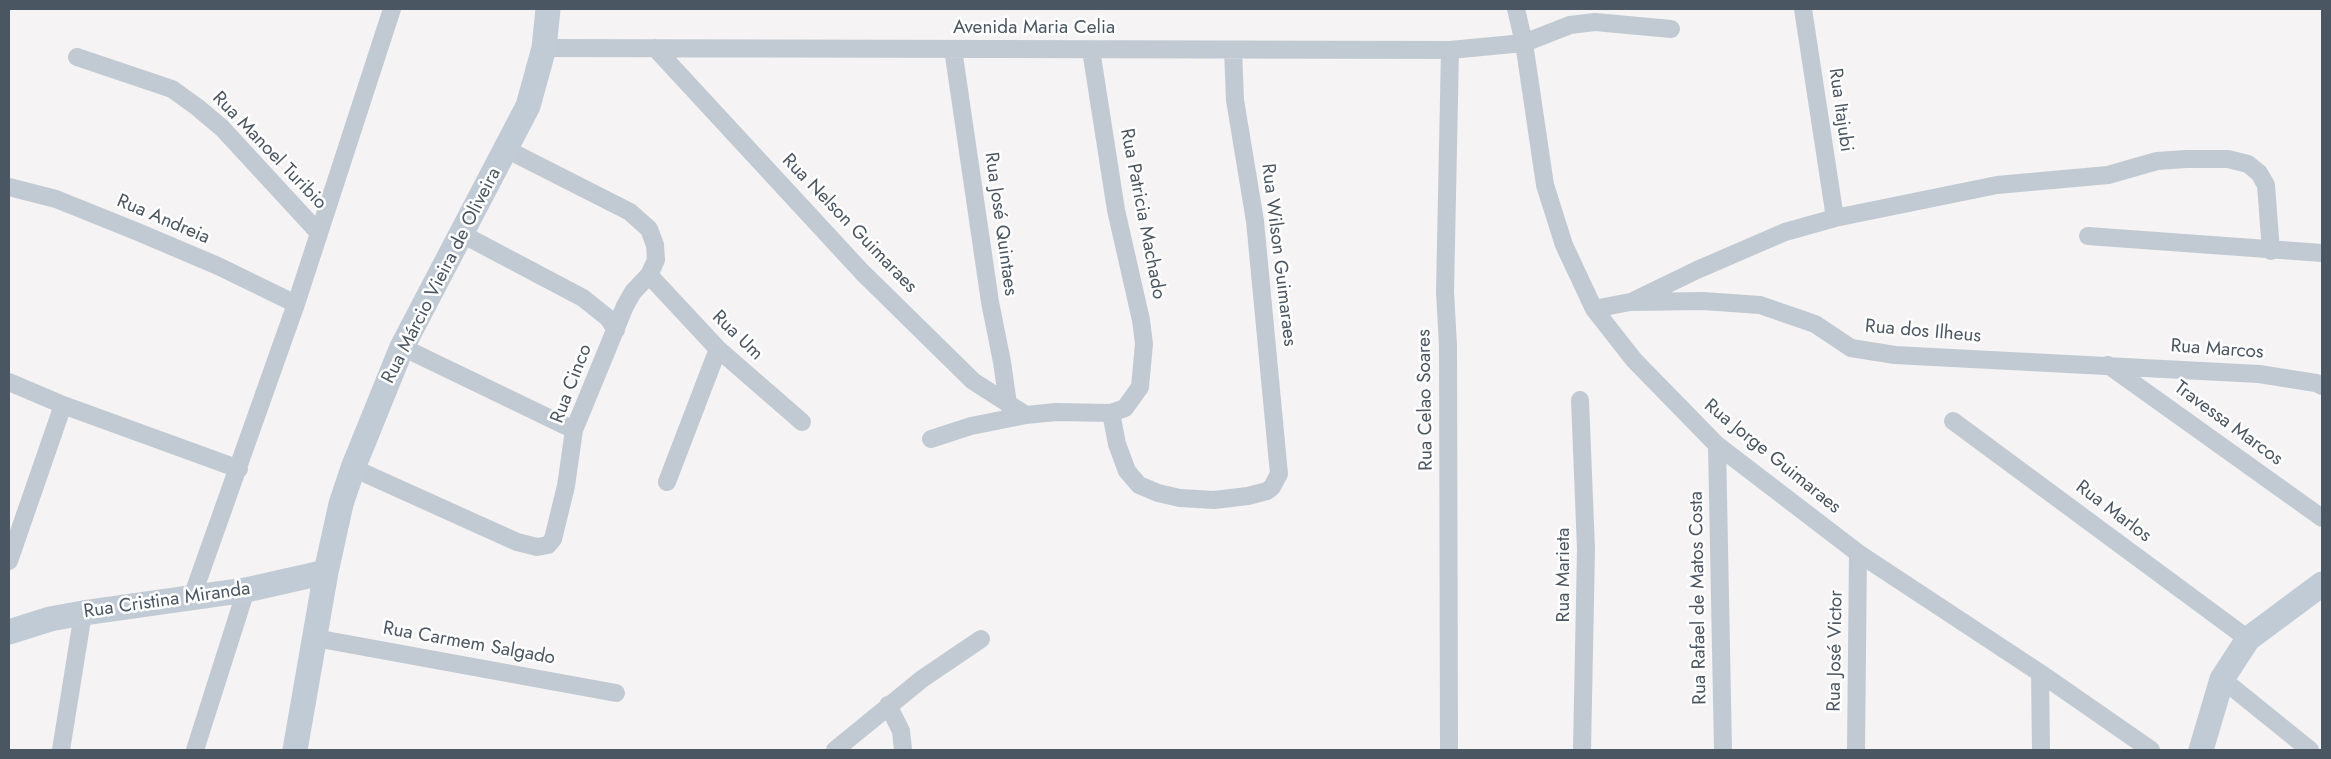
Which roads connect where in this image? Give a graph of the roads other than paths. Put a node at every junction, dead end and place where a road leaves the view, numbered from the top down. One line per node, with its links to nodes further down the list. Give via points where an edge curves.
1 (392, 9): 17 (street)
2 (548, 9): 7 (main road, Rua Márcio Vieira de Oliveira)
3 (1516, 9): 6 (street, Rua Jorge Guimaraes)
4 (1804, 9): 16 (street, Rua Itajubi)
5 (1671, 29): 6 (street, Avenida Maria Celia, via 1596,22 1570,25)
6 (1524, 43): 12 (street, Avenida Maria Celia); 25 (street, Rua Jorge Guimaraes, via 1545,185 1564,245)
7 (544, 48): 8 (street, Avenida Maria Celia); 14 (main road, Rua Márcio Vieira de Oliveira, via 528,106)
8 (655, 48): 9 (street, Avenida Maria Celia); 33 (street, Rua Nelson Guimaraes, via 862,272 973,381)
9 (953, 49): 10 (street, Avenida Maria Celia); 33 (street, Rua José Quintaes)
10 (1091, 50): 11 (street, Avenida Maria Celia); 35 (street, Rua Patricia Machado, via 1116,210 1144,344 1140,387 1125,408)
11 (1233, 50): 12 (street, Avenida Maria Celia); 35 (street, Rua Wilson Guimaraes, via 1235,100 1255,221 1279,474 1272,488 1248,496 1214,500 1158,493 1139,485 1127,471)
12 (1450, 50): 66 (street, Rua Celao Soares, via 1445,292)
13 (77, 57): 17 (street, Rua Manoel Turibio, via 164,86 197,106 222,128)
14 (506, 149): 18 (main road, Rua Márcio Vieira de Oliveira); 22 (street, Rua Cinco, via 630,212 649,229 655,245 656,260)
15 (9, 187): 24 (street, Rua Andreia, via 56,199 138,232)
16 (1834, 218): 20 (street, via 1997,185 2108,175 2157,161 2228,158 2248,164 2266,185); 23 (street, via 1785,232)
17 (318, 232): 24 (street)
18 (460, 233): 26 (street, via 583,298 608,318); 27 (main road, Rua Márcio Vieira de Oliveira)
19 (2088, 236): 20 (street)
20 (2271, 251): 21 (street)
21 (2322, 253)
22 (649, 275): 26 (street, Rua Cinco, via 625,306); 28 (street, Rua Um)
23 (1630, 302): 25 (street, Rua dos Ilheus); 29 (street, Rua dos Ilheus, via 1703,301 1760,305 1816,324 1851,348 1895,355)
24 (296, 304): 43 (street)
25 (1594, 308): 41 (street, Rua Jorge Guimaraes, via 1634,360)
26 (616, 330): 39 (street, Rua Cinco)
27 (402, 347): 39 (street); 42 (main road, Rua Márcio Vieira de Oliveira)
28 (718, 350): 38 (street, Rua Um); 44 (street)
29 (2108, 364): 31 (street, Rua Marcos, via 2258,374); 45 (street, Travessa Marcos)
30 (9, 382): 34 (street)
31 (2322, 386)
32 (1580, 400): 67 (street, Rua Marieta, via 1586,549)
33 (1008, 404): 36 (street, Rua Nelson Guimaraes)
34 (63, 405): 43 (street); 47 (street)
35 (1111, 413): 36 (street)
36 (1026, 415): 40 (street, via 971,426)
37 (1953, 421): 56 (street, Rua Marlos)
38 (802, 422)
39 (574, 430): 42 (street, Rua Cinco, via 566,486 553,539 537,547 517,542)
40 (930, 439)
41 (1717, 444): 46 (street, Rua Jorge Guimaraes); 68 (street, Rua Rafael de Matos Costa)
42 (352, 468): 48 (main road, Rua Márcio Vieira de Oliveira)
43 (239, 469): 51 (street)
44 (667, 482)
45 (2322, 518)
46 (1858, 553): 57 (street, Rua Jorge Guimaraes); 69 (street, Rua José Victor)
47 (9, 561)
48 (326, 572): 50 (main road, Rua Cristina Miranda); 54 (main road, Rua Márcio Vieira de Oliveira)
49 (2322, 584): 56 (main road)
50 (246, 590): 51 (main road, Rua Cristina Miranda); 62 (street)
51 (192, 597): 52 (main road, Rua Cristina Miranda)
52 (83, 613): 53 (main road, Rua Cristina Miranda); 61 (street)
53 (9, 632)
54 (315, 638): 59 (street, Rua Carmem Salgado); 63 (main road, Rua Márcio Vieira de Oliveira)
55 (981, 639): 60 (street)
56 (2248, 639): 58 (main road)
57 (2040, 672): 70 (street); 71 (street, Rua Jorge Guimaraes)
58 (2222, 678): 72 (main road); 73 (street)
59 (616, 693)
60 (888, 706): 64 (street); 65 (street, via 901,731)
61 (61, 750)
62 (195, 750)
63 (295, 750)
64 (835, 750)
65 (903, 750)
66 (1449, 750)
67 (1582, 750)
68 (1723, 750)
69 (1856, 750)
70 (2041, 750)
71 (2150, 750)
72 (2201, 750)
73 (2310, 750)

